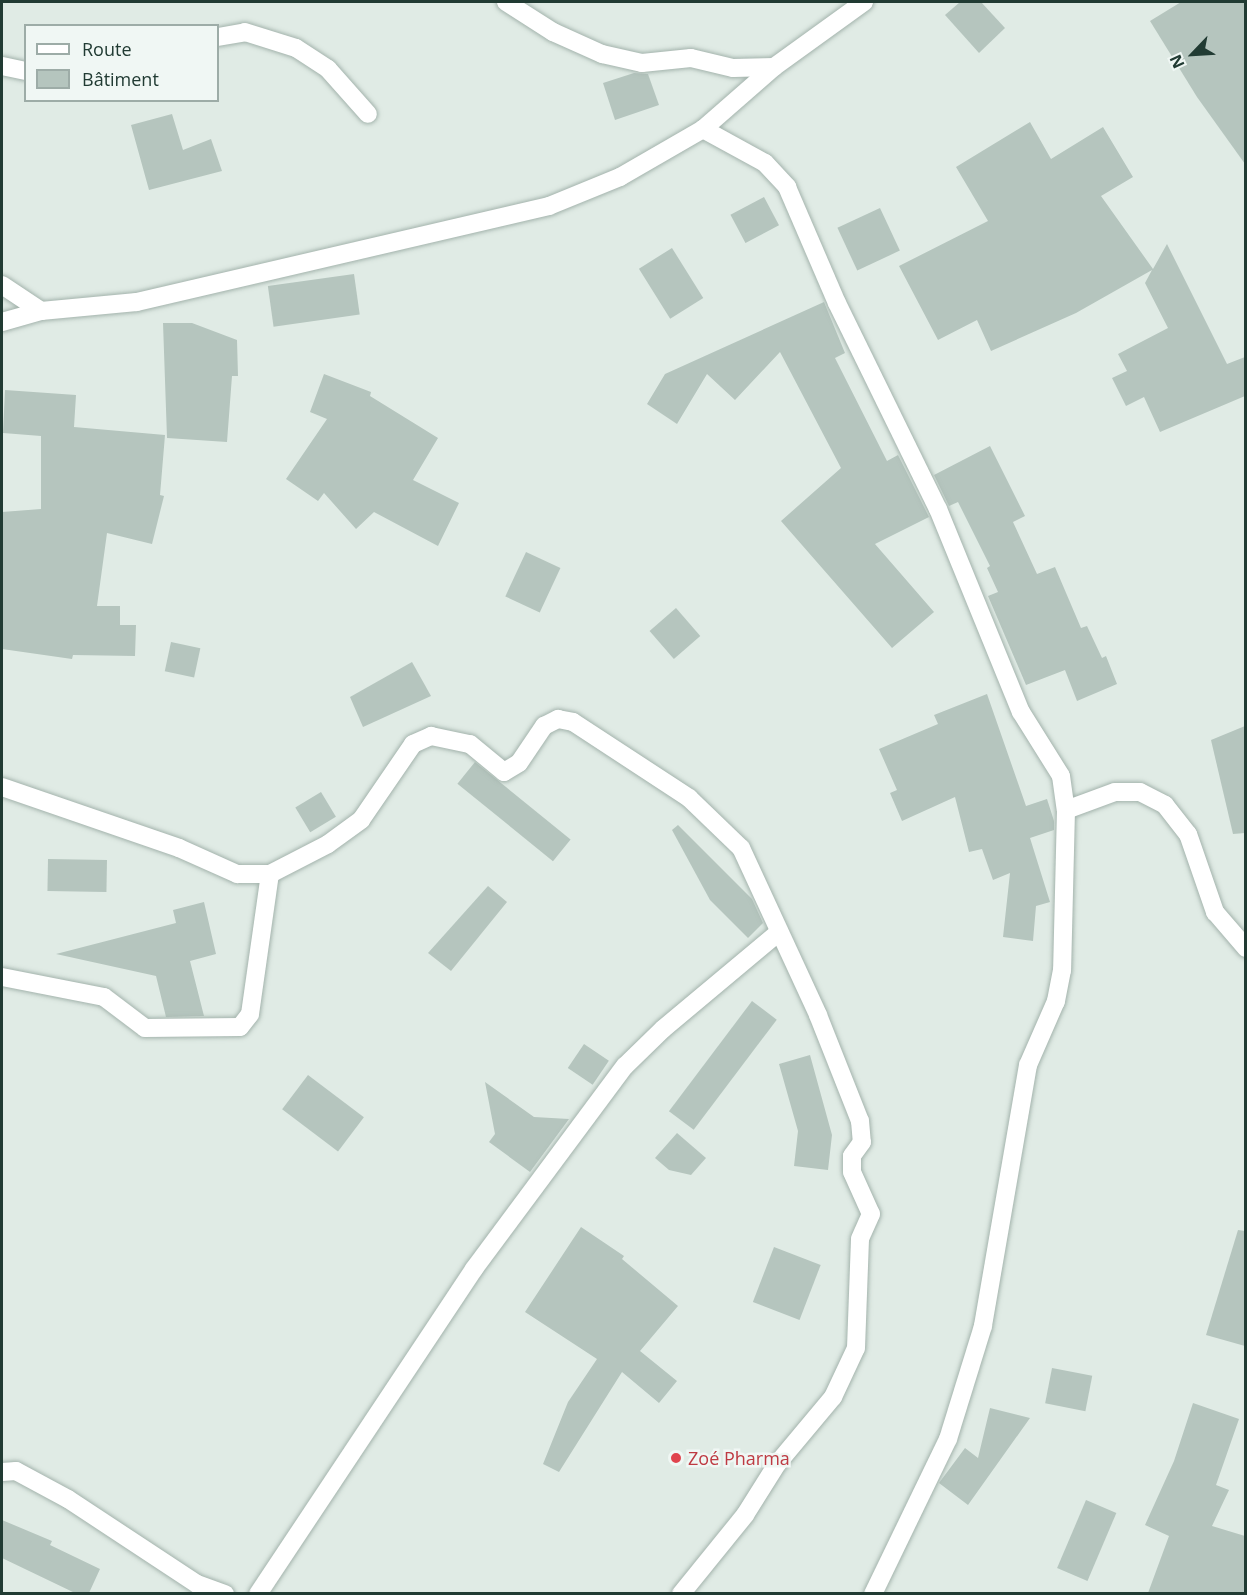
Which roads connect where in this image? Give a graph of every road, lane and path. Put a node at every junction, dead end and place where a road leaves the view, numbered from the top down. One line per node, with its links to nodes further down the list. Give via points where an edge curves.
1 (506, 2): 5 (street, via 553,32 602,54 642,63 691,58 733,68)
2 (864, 2): 5 (street)
3 (219, 37): 7 (street, via 246,32 296,48 328,69)
4 (2, 66): 6 (street)
5 (774, 67): 8 (street)
6 (24, 71)
7 (369, 114)
8 (703, 129): 10 (street, via 621,177 549,206 137,302); 13 (street, via 765,163 787,187 837,303 938,509 1021,712 1061,776)
9 (2, 285): 10 (street)
10 (41, 311): 11 (street)
11 (2, 322)
12 (2, 787): 14 (street, via 179,848 237,874)
13 (1066, 810): 16 (street, via 1115,792 1140,792 1166,805 1188,834 1215,912); 22 (street, via 1062,970 1056,1001 1028,1065 983,1326 948,1438)
14 (270, 874): 15 (street, via 328,844 361,820 412,744 431,736 470,744 504,772 519,763 544,726 558,719 573,722 698,807 741,848); 17 (street, via 250,1014 240,1027 145,1028 104,997)
15 (779, 932): 20 (street, via 625,1066 474,1269); 21 (street, via 818,1015 860,1121 862,1142 852,1156 852,1172 872,1214 860,1239 856,1348 832,1397 777,1464 745,1515)
16 (1245, 948)
17 (2, 977)
18 (2, 1473): 19 (street, via 15,1471 68,1499 198,1584)
19 (225, 1593)
20 (258, 1593)
21 (681, 1593)
22 (873, 1593)

